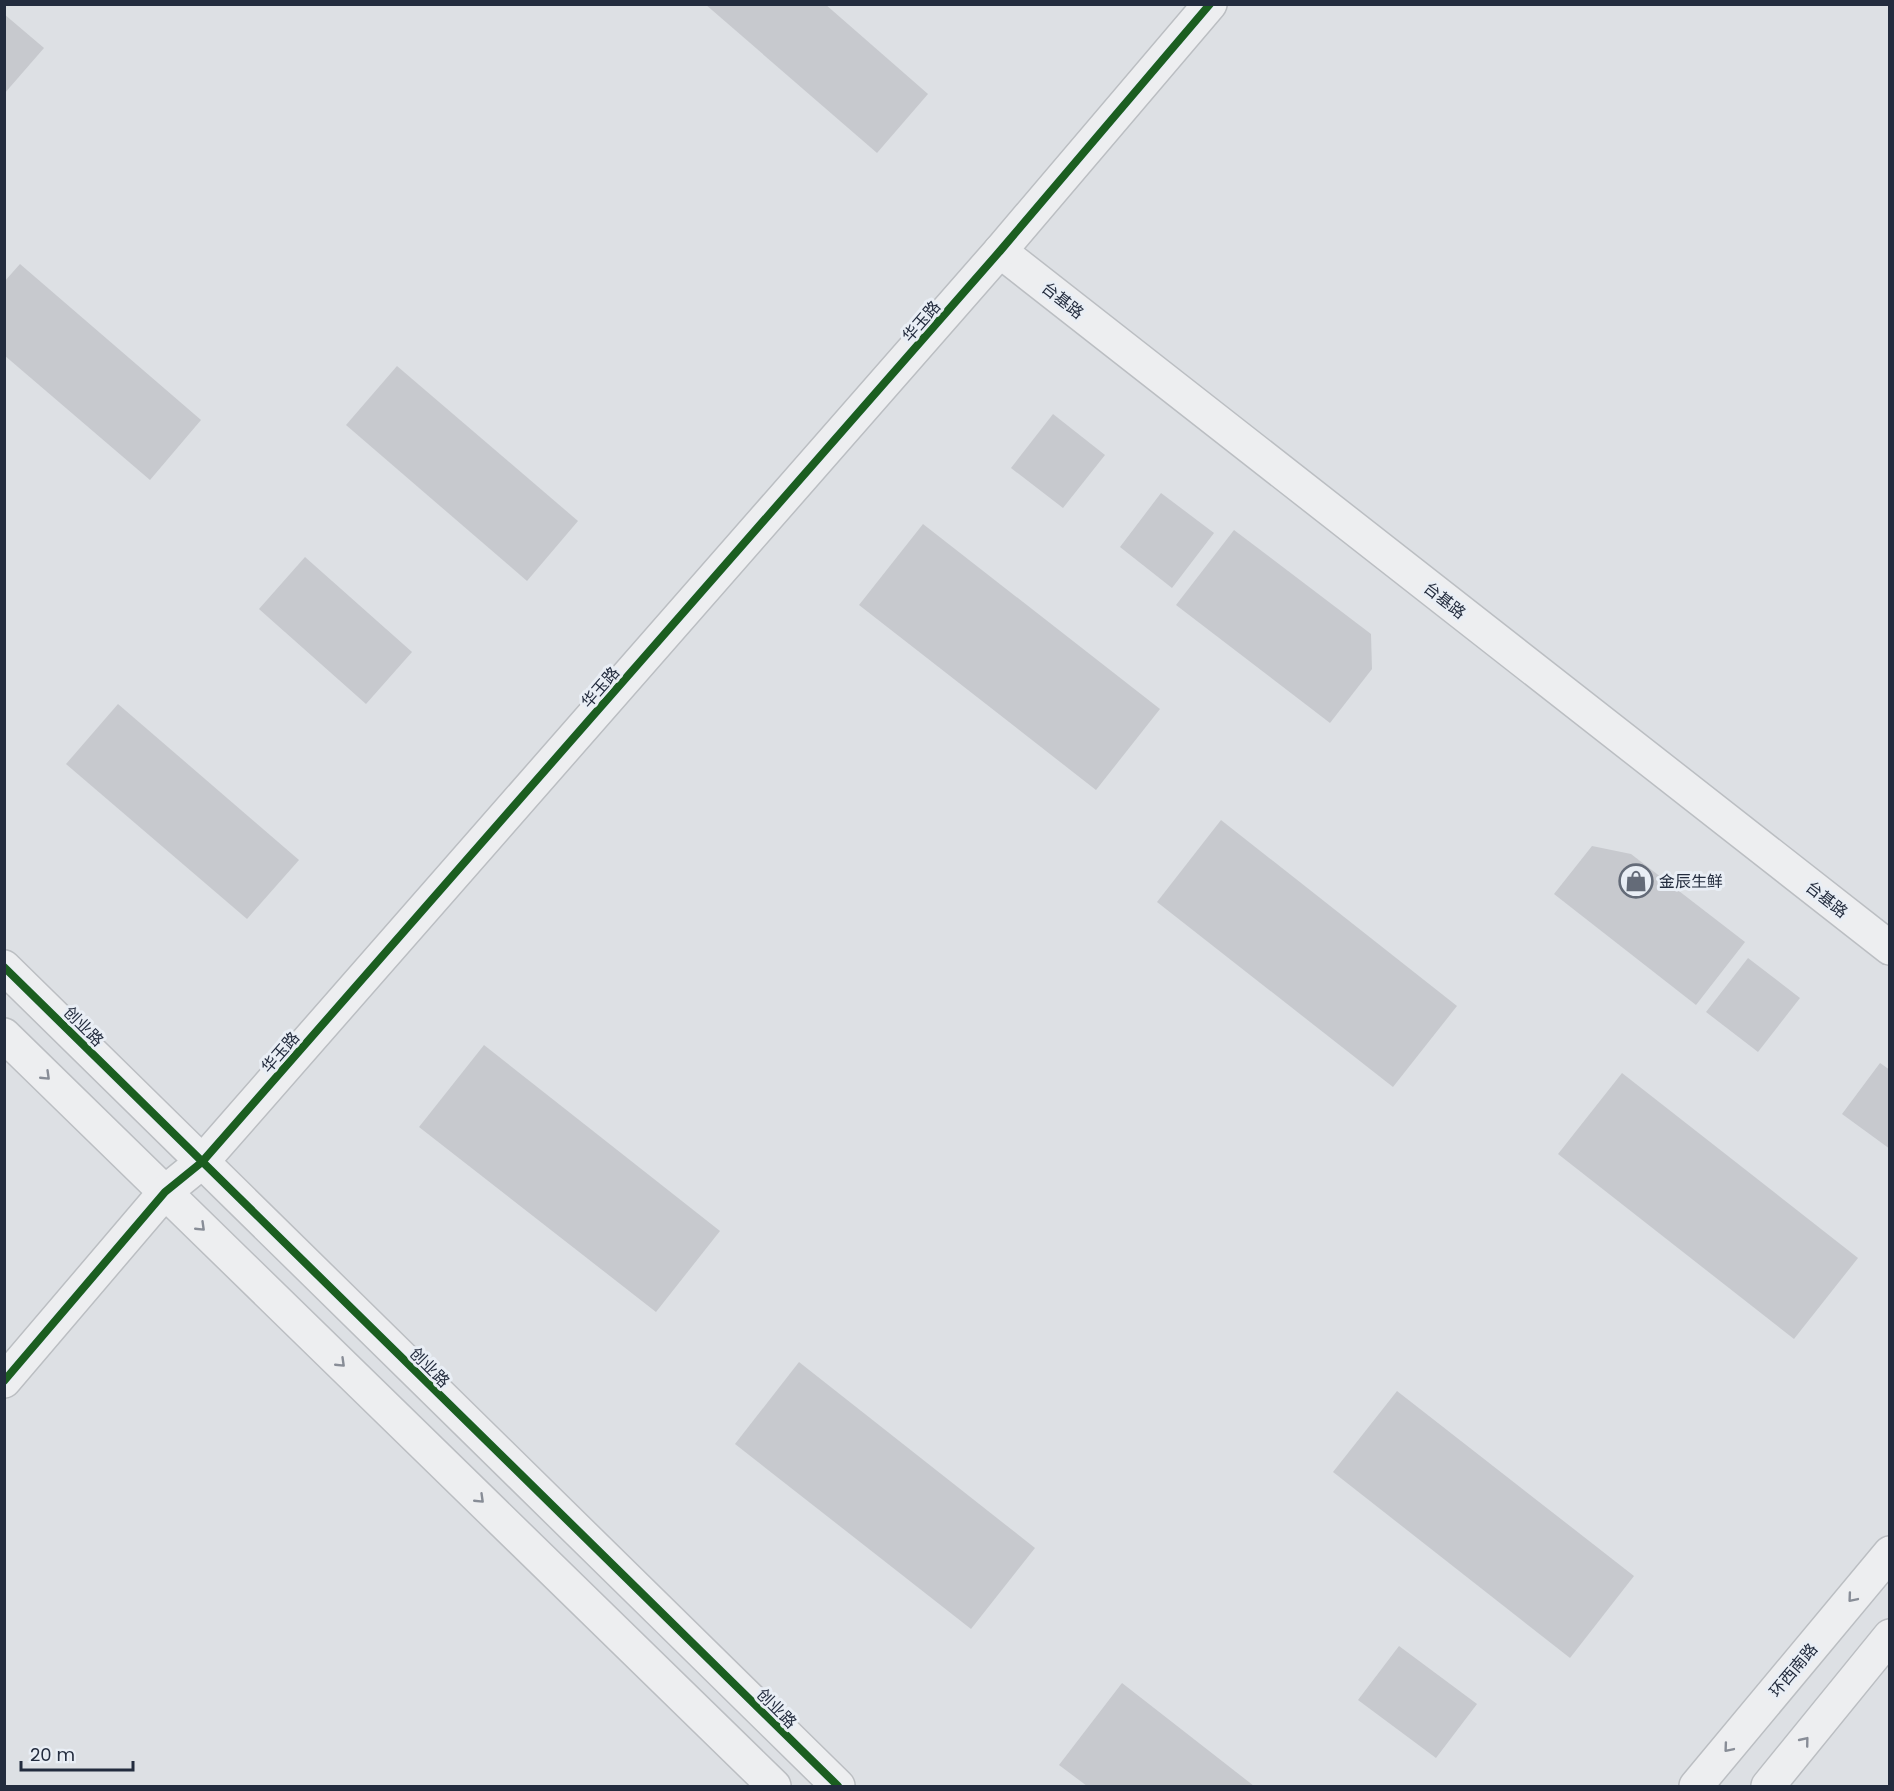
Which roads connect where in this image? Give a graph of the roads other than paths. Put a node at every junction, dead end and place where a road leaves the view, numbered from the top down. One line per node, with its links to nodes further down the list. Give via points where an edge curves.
1 (1210, 4): 2 (street, 华玉路)
2 (1000, 251): 3 (street, 台基路); 6 (street, 华玉路)
3 (1890, 948)
4 (4, 967): 6 (street, 创业路)
5 (4, 1035): 7 (street, one-way to 7)
6 (202, 1162): 7 (street, 华玉路); 12 (street, 创业路)
7 (165, 1192): 8 (street, 华玉路); 11 (street, one-way to 11)
8 (4, 1381)
9 (1890, 1553): 13 (street, 环西南路, one-way to 13)
10 (1890, 1636): 14 (street, one-way to 10)
11 (774, 1786)
12 (838, 1786)
13 (1696, 1786)
14 (1768, 1786)

